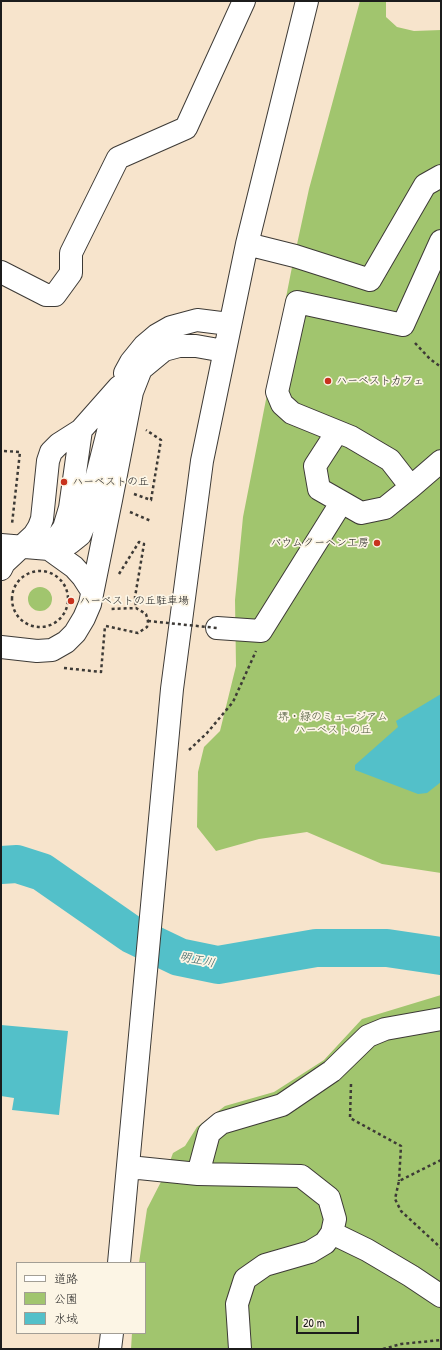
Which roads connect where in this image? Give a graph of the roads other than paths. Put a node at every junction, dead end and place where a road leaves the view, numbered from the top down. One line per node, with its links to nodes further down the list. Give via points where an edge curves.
1 (244, 1): 6 (street, via 186,128 118,158 71,253 71,273 55,295 46,295)
2 (307, 1): 5 (street)
3 (441, 176): 5 (street, via 426,185 370,280)
4 (441, 241): 11 (street, via 403,325 297,302 277,392 282,404 292,413)
5 (247, 244): 7 (street)
6 (1, 272)
7 (229, 324): 8 (street); 9 (street, via 197,320 166,329 144,346 131,362)
8 (224, 351): 18 (street, via 179,346 164,350 141,369 132,392); 23 (street, via 202,461 172,689)
9 (119, 387): 10 (street); 16 (street, via 86,523 80,534 70,543)
10 (81, 430): 15 (street, via 51,452 42,519 34,534); 16 (street, via 70,508 64,528)
11 (337, 432): 13 (street, via 351,437 390,460); 14 (street, via 315,466 319,490)
12 (441, 461): 13 (street)
13 (411, 487): 14 (street, via 384,508 361,513)
14 (341, 503): 19 (street, via 261,630)
15 (11, 540): 16 (street); 17 (street)
16 (49, 549): 18 (street, via 74,567)
17 (1, 569)
18 (92, 591): 21 (street, via 84,618 76,633 66,642 52,650)
19 (217, 628)
20 (1, 632): 21 (street)
21 (8, 648)
22 (441, 1019): 24 (street, via 385,1029 368,1036 332,1071 282,1105 221,1123 209,1132)
23 (129, 1167): 24 (street); 26 (street)
24 (198, 1174): 25 (street, via 301,1176 329,1198 335,1219)
25 (332, 1233): 27 (street, via 411,1276); 30 (street, via 325,1242 310,1252 265,1265 245,1279 237,1304)
26 (119, 1262)
27 (441, 1296)
28 (112, 1334): 29 (street)
29 (110, 1349)
30 (240, 1349)

